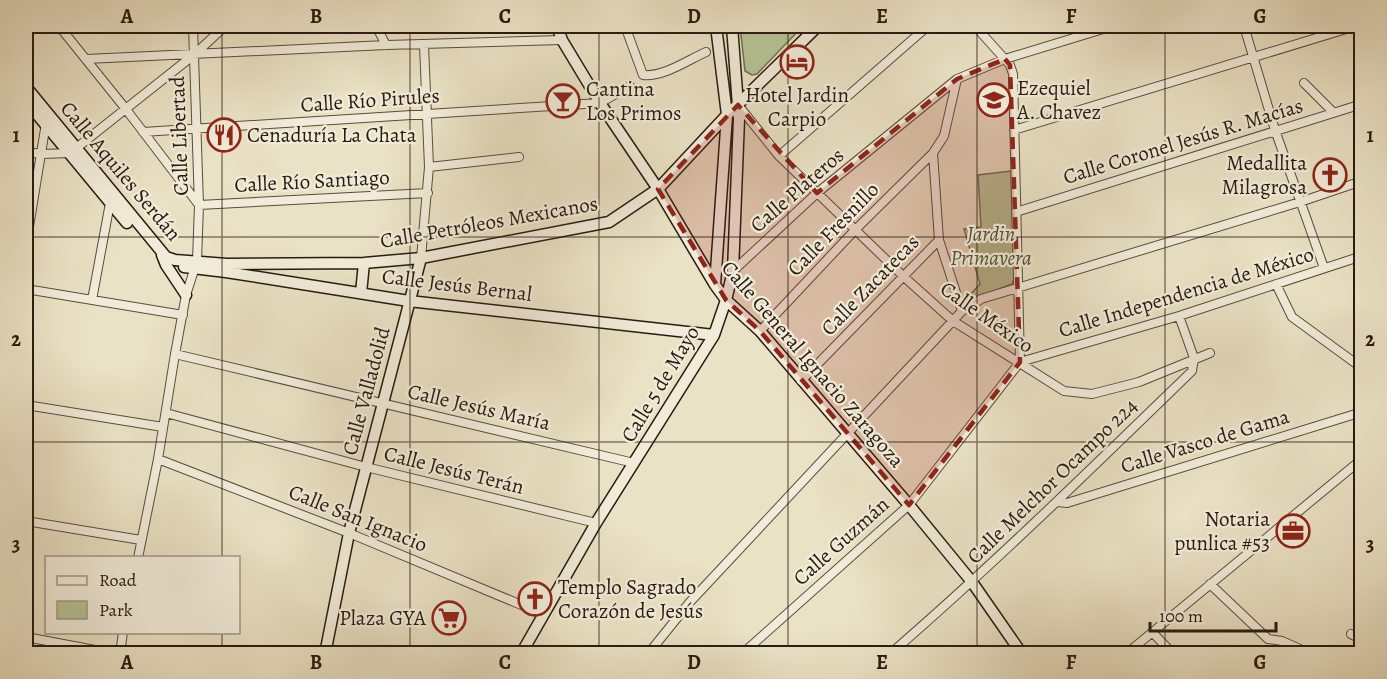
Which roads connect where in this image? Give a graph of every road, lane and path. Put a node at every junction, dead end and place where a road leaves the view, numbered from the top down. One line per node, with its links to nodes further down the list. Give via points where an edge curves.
1 (58, 26): 22 (street)
2 (194, 26): 20 (street, Calle Libertad)
3 (225, 26): 20 (street)
4 (376, 26): 17 (street)
5 (556, 26): 16 (street, Calle General Ignacio Zaragoza)
6 (625, 26): 19 (street, via 643,75 672,68)
7 (717, 26): 36 (street)
8 (732, 26): 31 (street, Calle 5 de Mayo)
9 (818, 26): 31 (street, Calle Petróleos Mexicanos)
10 (928, 26): 46 (street)
11 (975, 26): 23 (street)
12 (1113, 26): 15 (street, Calle Plateros)
13 (1244, 26): 21 (street)
14 (1356, 26): 21 (street)
15 (1096, 28): 23 (street, Calle Plateros)
16 (562, 40): 18 (street); 29 (street, Calle General Ignacio Zaragoza)
17 (386, 45): 18 (street); 20 (street)
18 (424, 45): 35 (street)
19 (706, 51)
20 (195, 54): 22 (street); 32 (street); 38 (street, Calle Libertad)
21 (1254, 58): 39 (street); 40 (street)
22 (86, 59): 32 (street)
23 (1005, 59): 24 (street, Calle Plateros); 39 (street, via 1013,74)
24 (957, 79): 44 (street, via 944,136); 52 (street, Calle Plateros)
25 (1304, 83): 33 (street)
26 (630, 86): 29 (street)
27 (26, 87): 34 (street, Calle Aquiles Serdán)
28 (26, 101): 37 (street, Calle Aquiles Serdán)
29 (600, 103): 35 (street, Calle Río Pirules); 50 (street, Calle General Ignacio Zaragoza)
30 (1362, 104): 33 (street, Calle Coronel Jesús R. Macías)
31 (738, 105): 36 (street, Calle Petróleos Mexicanos); 46 (street, Calle México); 66 (street, Calle 5 de Mayo)
32 (125, 108): 41 (street); 42 (street)
33 (1333, 112): 40 (street, Calle Coronel Jesús R. Macías)
34 (48, 114): 37 (street); 42 (street, Calle Aquiles Serdán)
35 (426, 115): 38 (street, Calle Río Pirules); 48 (street)
36 (727, 115): 50 (street, Calle Petróleos Mexicanos); 69 (street)
37 (46, 126): 42 (street, Calle Aquiles Serdán); 45 (street)
38 (197, 129): 41 (street, Calle Río Pirules); 55 (street, Calle Libertad)
39 (1014, 130): 56 (street)
40 (1275, 130): 54 (street); 56 (street, Calle Coronel Jesús R. Macías)
41 (143, 132): 55 (street)
42 (74, 150): 45 (street); 53 (street, Calle Aquiles Serdán)
43 (26, 152): 45 (street)
44 (933, 153): 57 (street, Calle Fresnillo); 58 (street)
45 (42, 154): 59 (street)
46 (779, 156): 52 (street, Calle México)
47 (519, 157): 48 (street)
48 (429, 167): 51 (street)
49 (1362, 181): 54 (street)
50 (658, 189): 61 (street, Calle Petróleos Mexicanos, via 609,222); 69 (street, Calle General Ignacio Zaragoza)
51 (428, 193): 55 (street, Calle Río Santiago); 61 (street)
52 (817, 193): 57 (street, Calle México); 66 (street, Calle Plateros)
53 (113, 200): 62 (street, Calle Aquiles Serdán, via 156,256); 74 (street)
54 (1300, 202): 65 (street); 70 (street)
55 (199, 205): 64 (street, Calle Libertad)
56 (1016, 212): 70 (street)
57 (855, 230): 67 (street, Calle México); 81 (street, Calle Fresnillo)
58 (939, 240): 67 (street, Calle Zacatecas); 77 (street)
59 (26, 246)
60 (1362, 256): 65 (street, Calle Independencia de México)
61 (421, 258): 63 (street, Calle Petróleos Mexicanos); 76 (street, Calle Valladolid)
62 (164, 260): 64 (street, Calle Aquiles Serdán); 73 (street)
63 (364, 263): 64 (street, Calle Petróleos Mexicanos); 72 (street)
64 (196, 265): 72 (street, Calle Jesús Bernal); 73 (street, Calle Libertad)
65 (1324, 268): 68 (street, Calle Independencia de México)
66 (733, 271): 75 (street, Calle 5 de Mayo)
67 (903, 276): 80 (street, Calle México); 88 (street, Calle Zacatecas)
68 (1276, 284): 79 (street, Calle Independencia de México); 87 (street, via 1292,317)
69 (715, 285): 75 (street, Calle General Ignacio Zaragoza)
70 (1018, 287): 77 (street, via 981,299); 86 (street)
71 (26, 289): 74 (street)
72 (362, 292): 76 (street, Calle Jesús Bernal)
73 (186, 295): 78 (street, Calle Libertad)
74 (92, 300): 78 (street)
75 (726, 300): 81 (street, Calle General Ignacio Zaragoza); 82 (street, Calle 5 de Mayo)
76 (409, 301): 82 (street, Calle Jesús Bernal); 89 (street, Calle Valladolid)
77 (962, 311): 80 (street)
78 (183, 315): 84 (street, Calle Libertad)
79 (1179, 316): 85 (street); 86 (street, Calle Independencia de México)
80 (953, 321): 86 (street, Calle México); 94 (street)
81 (760, 331): 88 (street, Calle General Ignacio Zaragoza)
82 (714, 335): 97 (street, Calle 5 de Mayo)
83 (1210, 353): 85 (street, Calle México)
84 (174, 354): 89 (street, Calle Jesús María); 92 (street)
85 (1194, 358): 86 (street, Calle México, via 1139,382 1092,394 1064,392); 99 (street, Calle Melchor Ocampo 224, via 1192,371)
86 (1020, 362): 100 (street, Calle Guzmán)
87 (1362, 368)
88 (801, 381): 94 (street, Calle General Ignacio Zaragoza)
89 (384, 404): 97 (street, Calle Jesús María); 98 (street, Calle Valladolid)
90 (26, 405): 93 (street)
91 (1362, 412): 99 (street, Calle Vasco de Gama, via 1067,503)
92 (165, 413): 93 (street); 98 (street, Calle Jesús Terán)
93 (163, 427): 95 (street)
94 (848, 433): 100 (street, Calle General Ignacio Zaragoza); 117 (street, via 690,602)
95 (158, 459): 103 (street, Calle San Ignacio); 104 (street)
96 (1362, 459): 107 (street)
97 (634, 463): 102 (street, Calle 5 de Mayo)
98 (366, 467): 102 (street, Calle Jesús Terán); 103 (street, Calle Valladolid)
99 (1058, 502): 106 (street, Calle Melchor Ocampo 224)
100 (909, 505): 106 (street, Calle General Ignacio Zaragoza); 118 (street, Calle Guzmán)
101 (26, 521): 104 (street)
102 (596, 523): 108 (street, Calle 5 de Mayo)
103 (349, 533): 108 (street, Calle San Ignacio); 115 (street, Calle Valladolid)
104 (141, 540): 105 (street)
105 (138, 556)
106 (972, 582): 119 (street, Calle Melchor Ocampo 224); 120 (street, Calle General Ignacio Zaragoza)
107 (1210, 584): 109 (street); 123 (street, via 1268,639)
108 (543, 614): 116 (street, Calle 5 de Mayo)
109 (1152, 632): 121 (street); 122 (street)
110 (123, 634): 114 (street)
111 (1351, 634): 113 (street)
112 (26, 637): 114 (street)
113 (1362, 639)
114 (118, 654)
115 (325, 654)
116 (520, 654)
117 (648, 654)
118 (742, 654)
119 (890, 654)
120 (1022, 654)
121 (1126, 654)
122 (1173, 654)
123 (1311, 654)

